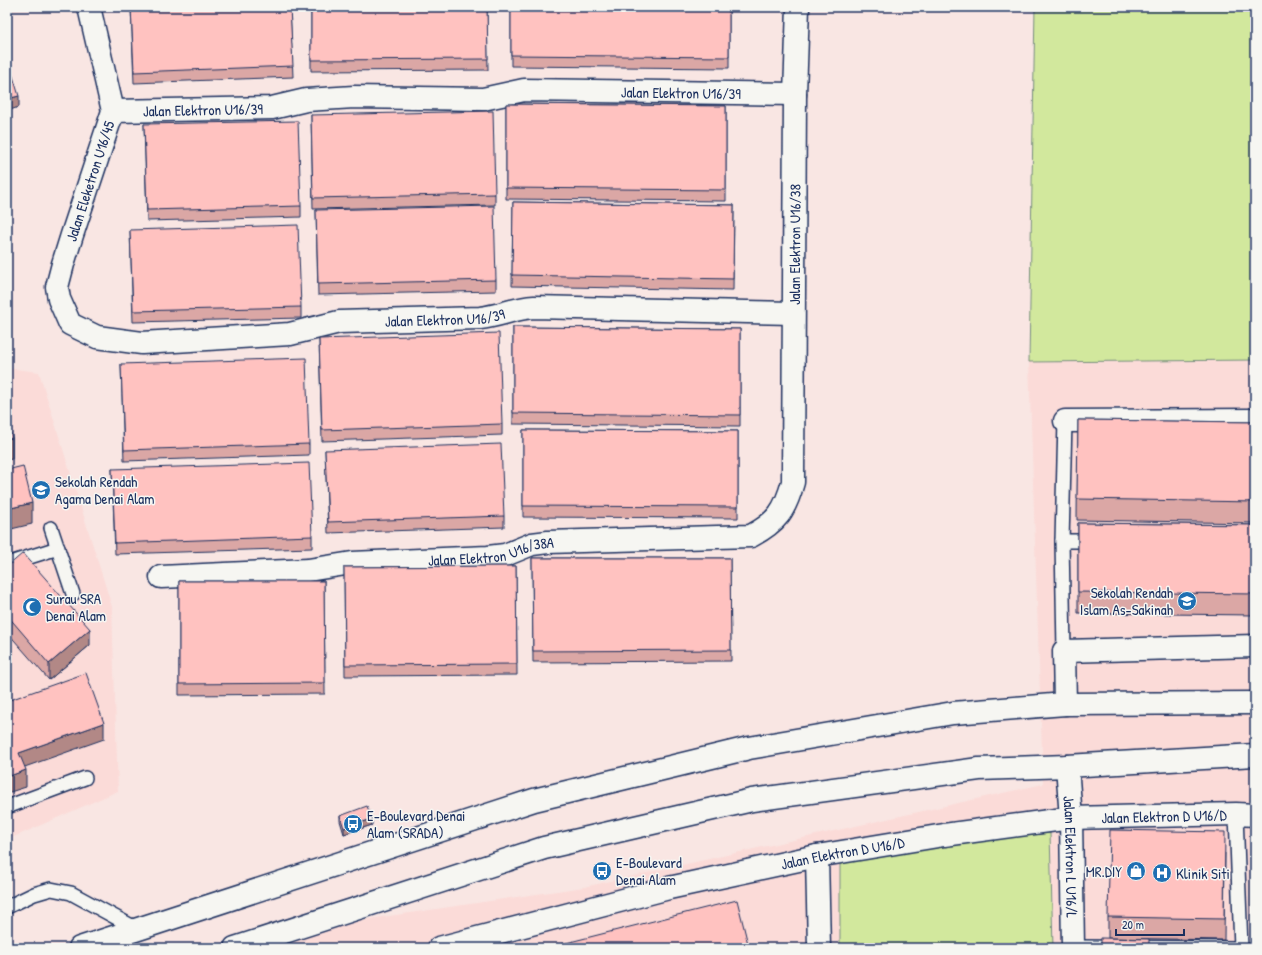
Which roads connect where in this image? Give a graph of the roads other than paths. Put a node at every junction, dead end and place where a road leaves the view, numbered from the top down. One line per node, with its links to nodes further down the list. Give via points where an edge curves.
1 (89, 7): 4 (street, Jalan Eleketron U16/45)
2 (798, 7): 3 (street, Jalan Elektron U16/38)
3 (794, 94): 4 (street, Jalan Elektron U16/39, via 524,90 483,99 354,97 306,100 272,108); 5 (street, Jalan Elektron U16/38)
4 (113, 112): 6 (street, Jalan Eleketron U16/45, via 62,264 58,287 59,299 70,324)
5 (793, 313): 6 (street, Jalan Elektron U16/39, via 534,307 480,318 339,322 290,334 142,343); 9 (street, Jalan Elektron U16/38)
6 (97, 337)
7 (1255, 420): 8 (street)
8 (1065, 421): 11 (lane)
9 (793, 482): 15 (street, Jalan Elektron U16/38A, via 788,499 777,518 767,528 751,536 548,542 532,544 505,555 488,557 352,563 308,570)
10 (51, 528): 13 (lane)
11 (1062, 541): 12 (lane); 18 (lane)
12 (1108, 541)
13 (58, 548): 14 (lane); 16 (lane)
14 (7, 564)
15 (160, 577)
16 (73, 594)
17 (1255, 646): 18 (street)
18 (1064, 651): 20 (street)
19 (1255, 703): 20 (street)
20 (1065, 704): 29 (street, via 953,713 749,748 534,800)
21 (1255, 755): 22 (street)
22 (1068, 766): 26 (street, Jalan Elektron L U16/L); 32 (street, via 979,769 752,800 544,848)
23 (85, 778): 24 (lane)
24 (7, 807)
25 (1245, 815): 26 (street, Jalan Elektron D U16/D); 35 (lane, via 1241,948)
26 (1071, 818): 27 (street, Jalan Elektron D U16/D); 30 (street, Jalan Elektron L U16/L)
27 (817, 856): 33 (street, Jalan Elektron D U16/D, via 670,888); 34 (street)
28 (7, 907): 29 (lane, via 51,889 71,893)
29 (138, 929): 31 (street)
30 (1073, 947): 35 (lane)
31 (80, 948)
32 (235, 948)
33 (439, 948)
34 (819, 948)
35 (1159, 948)

